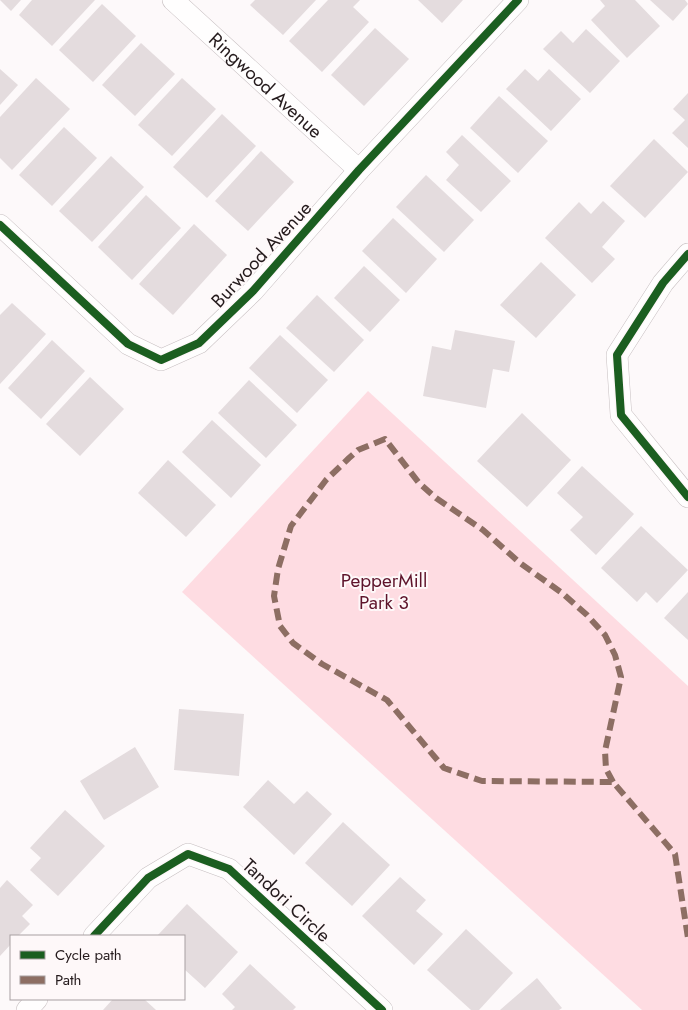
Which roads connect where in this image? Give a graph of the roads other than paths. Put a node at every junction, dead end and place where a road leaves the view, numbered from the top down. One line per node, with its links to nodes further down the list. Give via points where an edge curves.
1 (173, 0): 3 (street, Ringwood Avenue)
2 (518, 0): 3 (street, Burwood Avenue)
3 (359, 170): 4 (street, Burwood Avenue, via 253,291 199,343 161,360 128,344)
4 (0, 226)
5 (688, 254): 6 (street, via 663,283 617,354 621,416)
6 (688, 498)
7 (95, 935): 10 (street, Tandori Circle, via 148,878 188,854 229,868)
8 (36, 1000): 9 (street)
9 (27, 1010)
10 (382, 1010)

